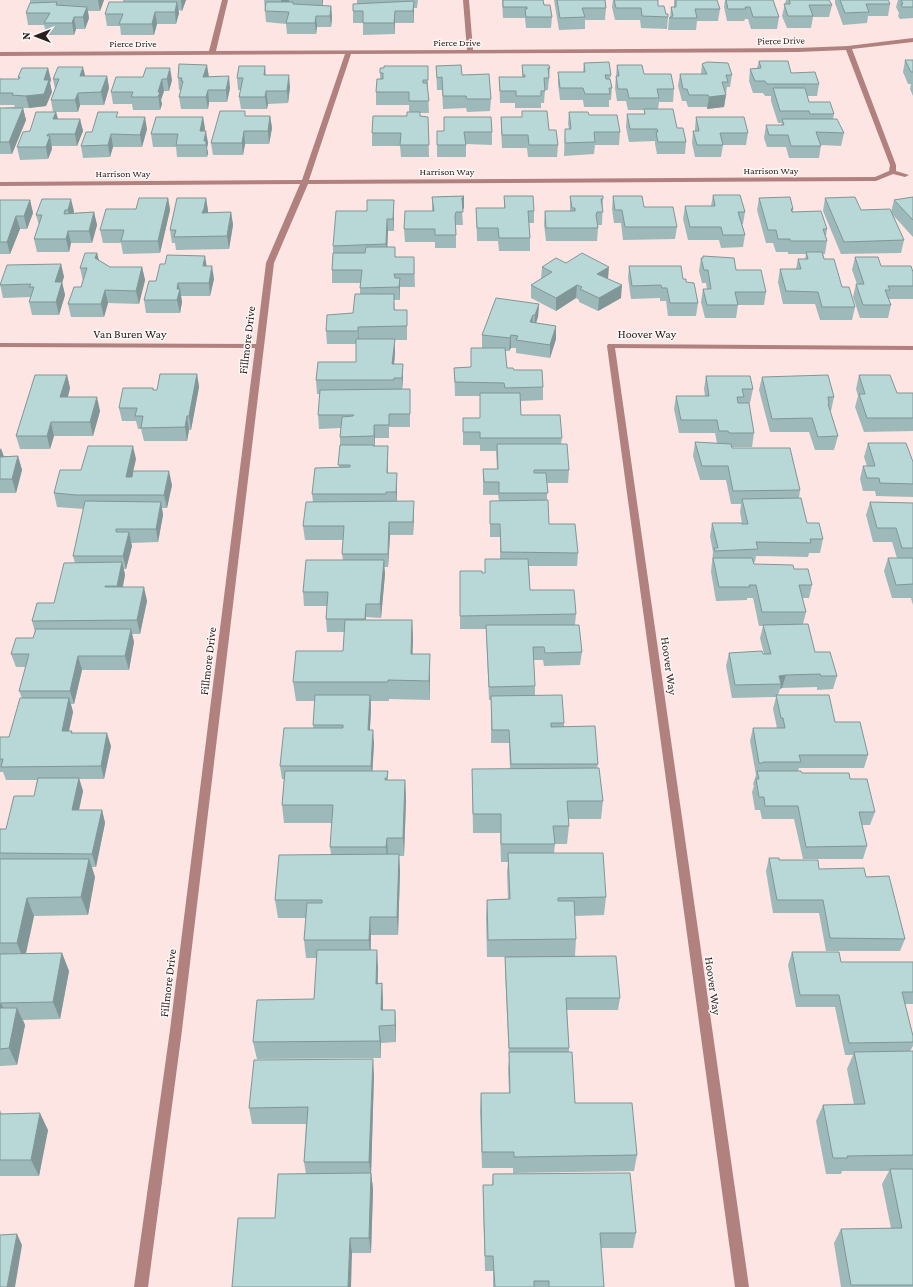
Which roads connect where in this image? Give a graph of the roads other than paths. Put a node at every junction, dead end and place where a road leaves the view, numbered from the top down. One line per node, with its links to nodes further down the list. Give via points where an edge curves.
1 (225, 0): 6 (street)
2 (466, 0): 7 (street)
3 (913, 40): 4 (street, Pierce Drive)
4 (848, 48): 7 (street, Pierce Drive); 9 (street, via 892,158)
5 (349, 51): 6 (street, Pierce Drive); 7 (street, Pierce Drive); 11 (street, Fillmore Drive)
6 (212, 52): 8 (street, Pierce Drive)
7 (470, 52)
8 (0, 54)
9 (892, 172): 10 (street); 11 (street, Harrison Way, via 863,180)
10 (905, 175)
11 (305, 182): 12 (street, Harrison Way); 14 (street, Fillmore Drive, via 270,264)
12 (0, 184)
13 (0, 346): 14 (street, Van Buren Way)
14 (259, 346): 16 (street, Fillmore Drive)
15 (913, 348): 17 (street, Hoover Way, via 611,346)
16 (141, 1287)
17 (742, 1287)

